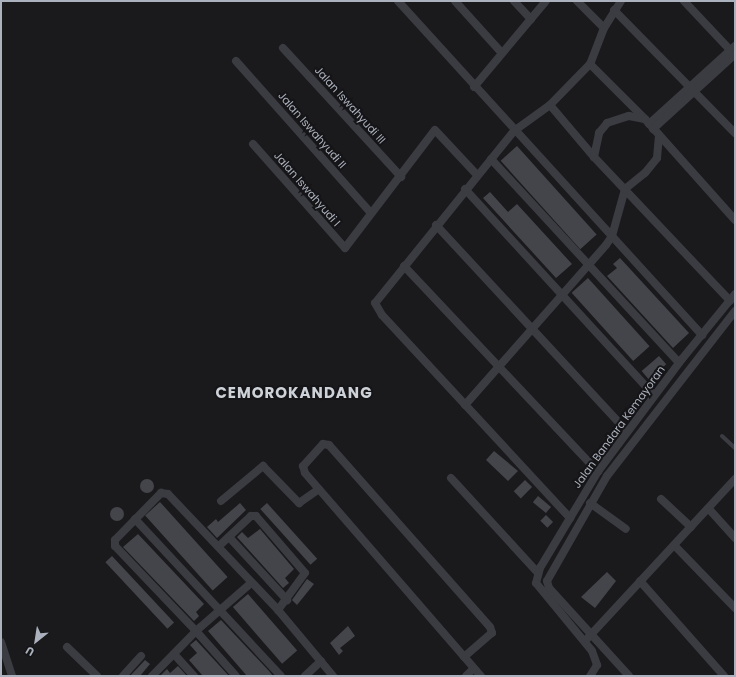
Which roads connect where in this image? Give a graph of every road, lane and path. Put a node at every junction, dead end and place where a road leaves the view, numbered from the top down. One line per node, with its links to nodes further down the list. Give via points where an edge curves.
1 (398, 1): 16 (street)
2 (455, 1): 12 (street)
3 (514, 1): 9 (street)
4 (546, 1): 9 (street)
5 (577, 1): 10 (street)
6 (621, 1): 8 (street)
7 (684, 1): 13 (street)
8 (614, 10): 10 (street); 17 (street)
9 (530, 19): 12 (street)
10 (604, 28): 15 (street)
11 (283, 48): 27 (street, Jalan Iswahyudi III)
12 (501, 52): 16 (street)
13 (734, 52): 17 (street)
14 (236, 61): 30 (street, Jalan Iswahyudi II)
15 (590, 64): 18 (street); 19 (street)
16 (474, 87): 20 (street)
17 (693, 88): 19 (street); 21 (street)
18 (550, 105): 20 (street); 24 (street)
19 (649, 124): 22 (street); 24 (street, via 628,116 607,123 599,133)
20 (514, 132): 25 (street); 33 (street)
21 (735, 133)
22 (659, 137): 29 (street, via 659,151 654,164); 31 (street)
23 (253, 144): 30 (street, Jalan Iswahyudi I, via 345,248)
24 (594, 157): 29 (street)
25 (491, 159): 26 (street); 34 (street)
26 (477, 175): 27 (street, via 435,130); 28 (street)
27 (400, 177): 30 (street)
28 (464, 189): 32 (street); 36 (street)
29 (625, 189): 33 (street); 37 (street)
30 (371, 213)
31 (735, 220)
32 (436, 225): 35 (street); 39 (street)
33 (612, 236): 34 (street); 40 (street)
34 (587, 265): 36 (street); 41 (street)
35 (404, 266): 42 (street); 44 (street, via 378,297 376,308)
36 (560, 296): 39 (street); 43 (street)
37 (733, 298): 40 (street, Jalan Bandara Kemayoran)
38 (735, 312): 54 (street, Jalan Bandara Kemayoran, via 638,435)
39 (532, 329): 42 (street); 45 (street)
40 (702, 335): 41 (street, Jalan Bandara Kemayoran)
41 (679, 363): 43 (street, Jalan Bandara Kemayoran)
42 (498, 368): 44 (street); 48 (street)
43 (654, 395): 45 (street, Jalan Bandara Kemayoran)
44 (465, 404): 56 (street)
45 (627, 431): 48 (street, Jalan Bandara Kemayoran)
46 (722, 436): 47 (lane)
47 (735, 448)
48 (598, 472): 56 (street, Jalan Bandara Kemayoran)
49 (451, 478): 64 (street)
50 (735, 480): 55 (street)
51 (319, 489): 53 (street, via 299,503 263,466); 80 (street); 80 (street, via 305,473 303,466 326,444 490,627 492,633)
52 (660, 499): 58 (street)
53 (221, 501)
54 (590, 503): 59 (street); 65 (street, Jalan Bandara Kemayoran)
55 (709, 509): 58 (street); 61 (street)
56 (570, 518): 64 (street, Jalan Bandara Kemayoran)
57 (135, 519): 63 (street, via 161,493 166,493); 70 (street); 73 (street, via 116,537 115,546)
58 (690, 527): 62 (street)
59 (626, 528)
60 (228, 537): 63 (street); 69 (street); 69 (street, via 251,516 256,516 304,571 304,579)
61 (735, 538)
62 (674, 545): 66 (street); 71 (street)
63 (219, 546): 67 (street)
64 (538, 573): 68 (street, Jalan Bandara Kemayoran)
65 (547, 581): 68 (street); 74 (street, via 549,588)
66 (640, 581): 74 (street); 96 (street)
67 (251, 583): 70 (street); 72 (street)
68 (536, 583): 75 (street)
69 (287, 600): 72 (street)
70 (220, 608): 73 (street); 90 (street)
71 (735, 608)
72 (278, 610): 81 (street)
73 (196, 631): 78 (street); 89 (street)
74 (591, 634): 75 (street); 95 (street)
75 (585, 641): 83 (street, via 596,657)
76 (1, 642): 84 (street)
77 (67, 647): 85 (street)
78 (174, 654): 87 (street); 88 (street)
79 (141, 656): 86 (street)
80 (464, 656): 82 (street)
81 (322, 662): 91 (street); 92 (street)
82 (474, 668): 93 (street); 94 (street)
83 (592, 674)
84 (12, 676)
85 (96, 676)
86 (123, 676)
87 (152, 676)
88 (194, 676)
89 (236, 676)
90 (281, 676)
91 (305, 676)
92 (332, 676)
93 (466, 676)
94 (481, 676)
95 (629, 676)
96 (724, 676)

